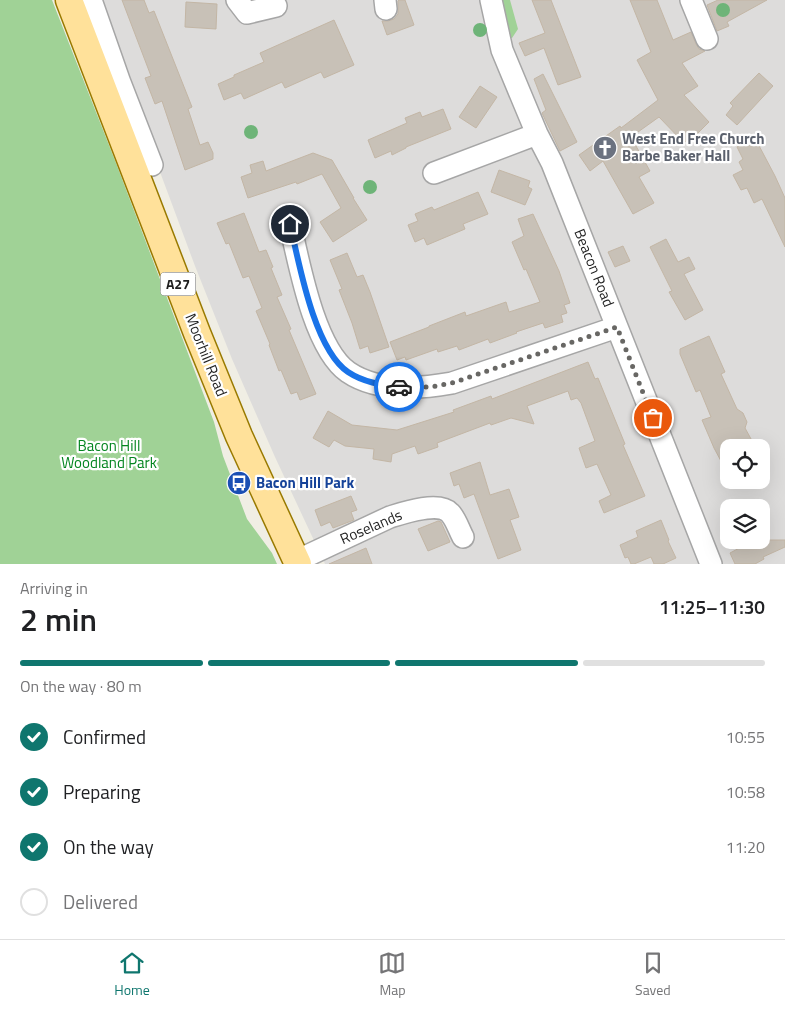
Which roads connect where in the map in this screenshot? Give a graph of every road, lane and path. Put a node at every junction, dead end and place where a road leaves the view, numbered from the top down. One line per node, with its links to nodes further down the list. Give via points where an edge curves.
1 (69, 0): 8 (main road, Moorhill Road / A27)
2 (91, 0): 8 (street, Moorhill Road)
3 (237, 0): 6 (street, via 247,13)
4 (491, 0): 9 (street, Beacon Road, via 502,50)
5 (691, 0): 7 (street)
6 (276, 6)
7 (707, 39)
8 (111, 83): 10 (street, Moorhill Road); 15 (main road, Moorhill Road / A27, via 211,367)
9 (536, 134): 11 (street); 13 (street, Beacon Road, via 552,163)
10 (152, 166)
11 (433, 173)
12 (291, 223): 13 (street, via 310,306 324,342 347,371 363,380 408,388 452,383)
13 (617, 327): 16 (street, Beacon Road)
14 (462, 538): 15 (street, Roselands, via 450,512 444,508 404,512)
15 (297, 562)
16 (711, 564)

